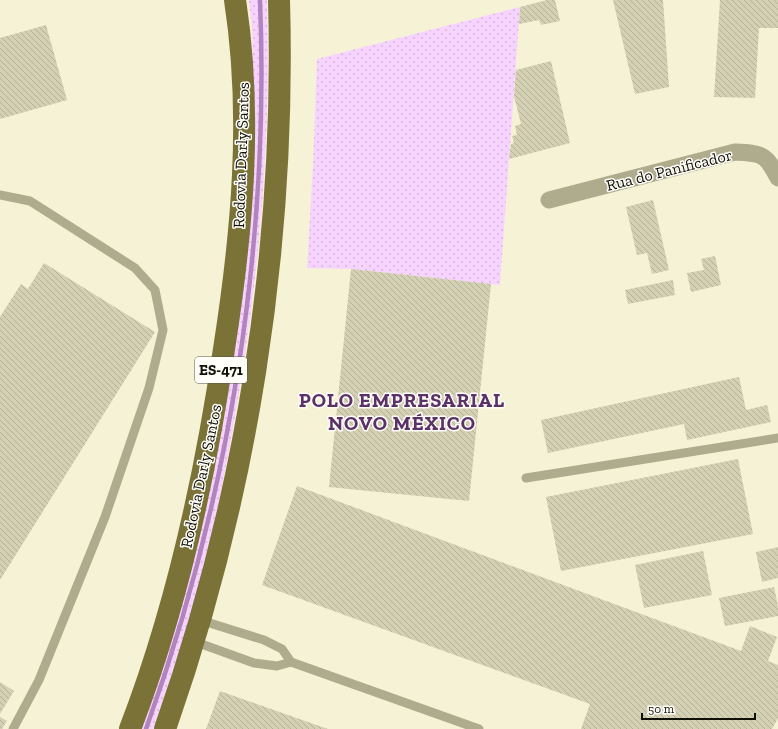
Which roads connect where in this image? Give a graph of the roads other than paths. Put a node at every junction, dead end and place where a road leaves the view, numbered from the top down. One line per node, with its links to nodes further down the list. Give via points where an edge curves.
1 (235, 0): 12 (main road, Rodovia Darly Santos / ES-471, via 243,76 243,168 241,215 228,323 208,446 187,542 162,634)
2 (278, 0): 8 (main road, Rodovia Darly Santos / ES-471, via 280,76 277,171 263,312 241,452)
3 (778, 178): 5 (street, Rua do Panificador, via 770,162 755,153 735,152)
4 (0, 195): 11 (lane, via 30,201 135,268 155,290 164,330 149,388 105,517 38,680)
5 (549, 200)
6 (778, 438): 7 (lane)
7 (526, 478)
8 (200, 620): 9 (main road, Rodovia Darly Santos / ES-471); 10 (lane, via 264,640 282,649)
9 (193, 641): 10 (lane, via 254,663 277,666); 13 (main road, Rodovia Darly Santos / ES-471)
10 (292, 662): 14 (lane)
11 (13, 729)
12 (130, 729)
13 (165, 729)
14 (479, 729)

